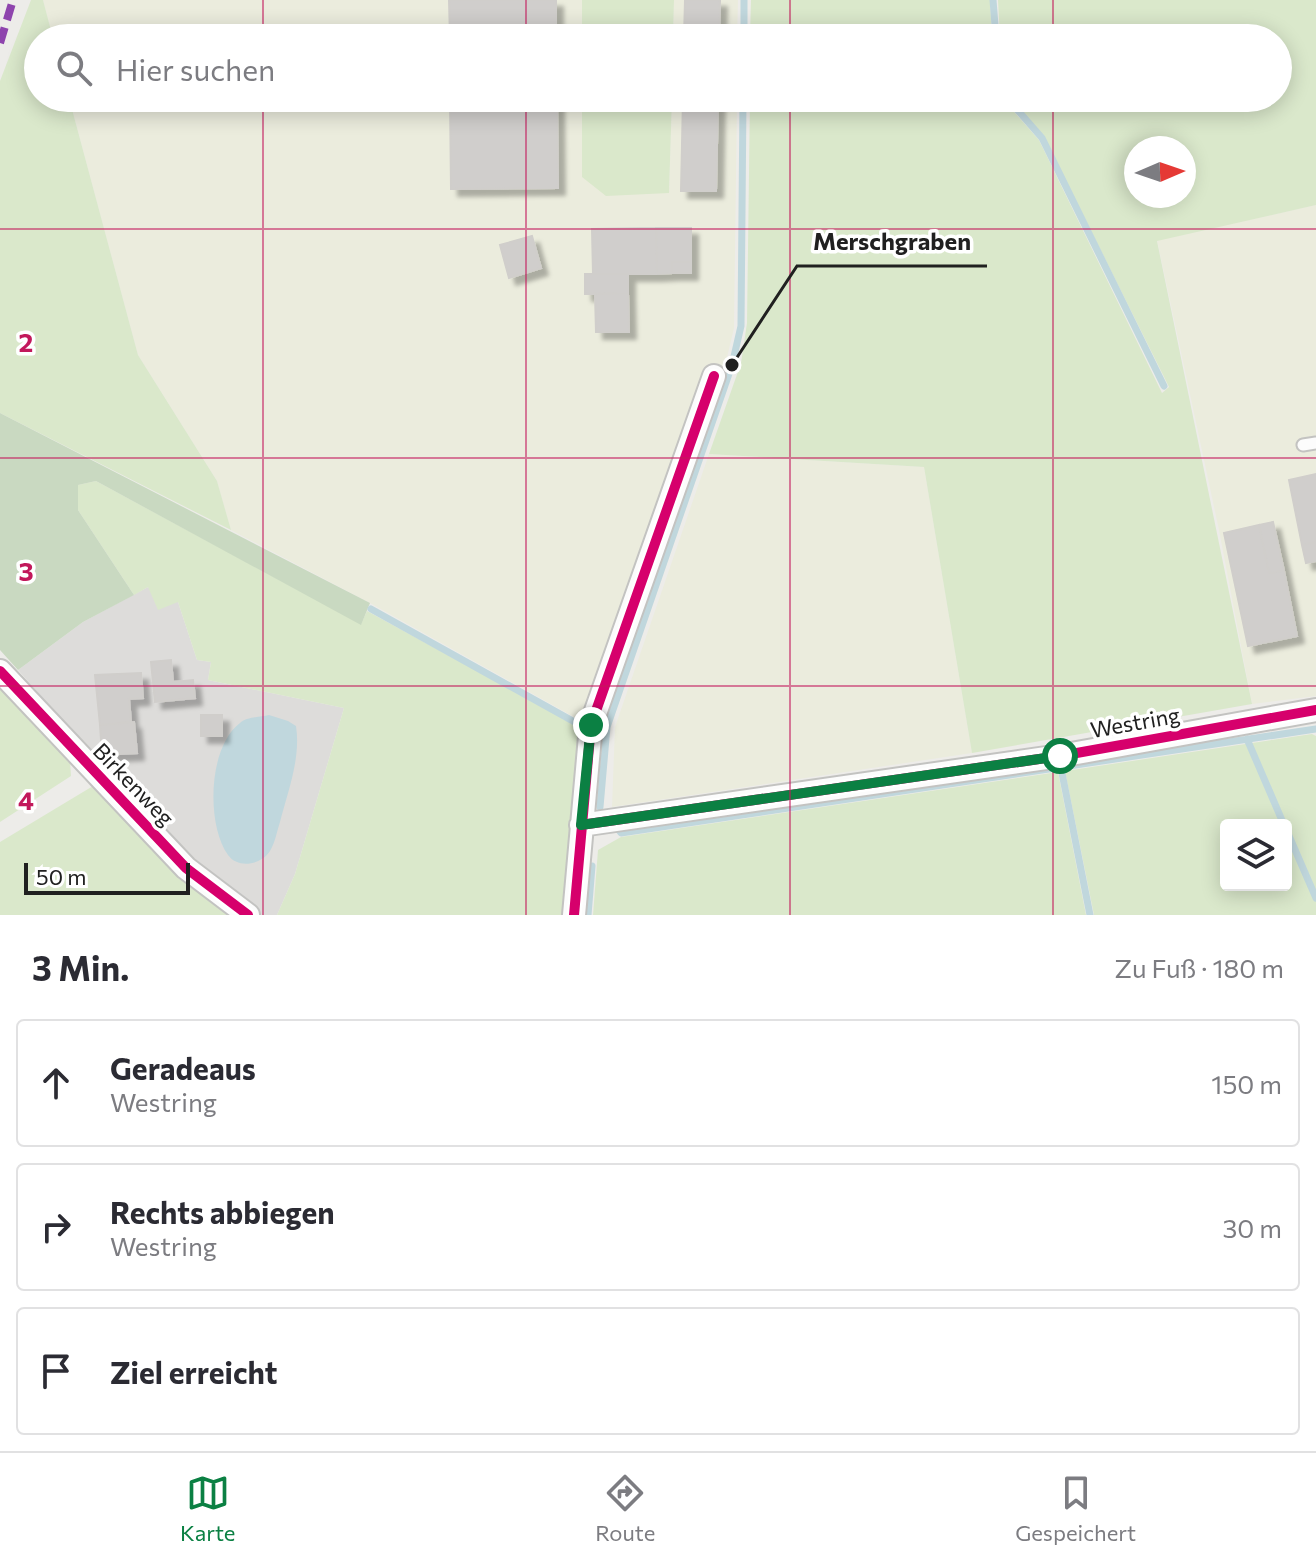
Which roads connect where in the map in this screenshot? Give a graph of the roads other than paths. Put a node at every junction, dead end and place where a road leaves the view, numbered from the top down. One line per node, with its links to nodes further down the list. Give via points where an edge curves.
1 (714, 376): 6 (street, via 591,725)
2 (1316, 443): 3 (lane)
3 (1303, 445)
4 (0, 671): 7 (street, Birkenweg, via 186,868)
5 (1316, 710): 6 (street, Westring, via 1060,756)
6 (581, 825): 8 (street)
7 (248, 915)
8 (574, 915)

